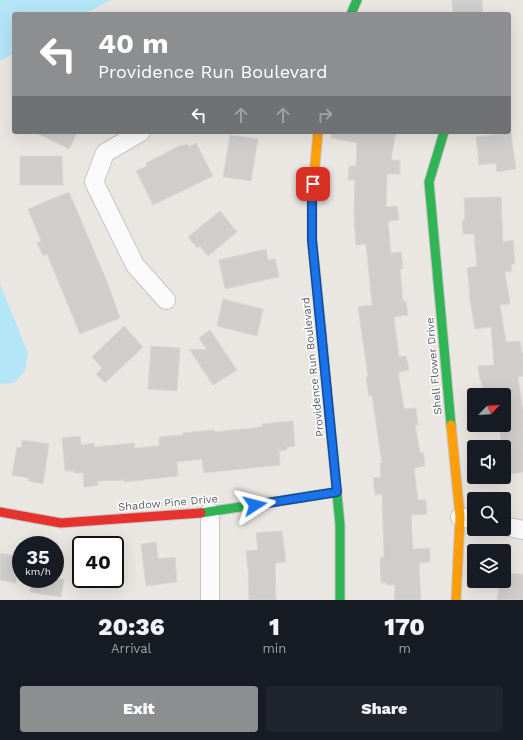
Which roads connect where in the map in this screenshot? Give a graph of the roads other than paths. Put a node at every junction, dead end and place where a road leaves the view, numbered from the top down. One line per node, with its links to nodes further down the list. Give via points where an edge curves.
1 (357, 0): 2 (street)
2 (352, 12)
3 (138, 134): 6 (street, via 105,153 94,182 135,265)
4 (318, 134): 7 (street, Providence Run Boulevard, via 312,197 312,240)
5 (443, 134): 10 (street, Shell Flower Drive, via 429,182)
6 (166, 300)
7 (337, 492): 9 (street, Shadow Pine Drive); 14 (street, Providence Run Boulevard, via 341,557)
8 (0, 512): 9 (street, Shadow Pine Drive, via 61,523)
9 (210, 512): 13 (street)
10 (467, 518): 15 (street, Shell Flower Drive)
11 (511, 527): 12 (street)
12 (523, 530)
13 (210, 600)
14 (340, 600)
15 (456, 600)

